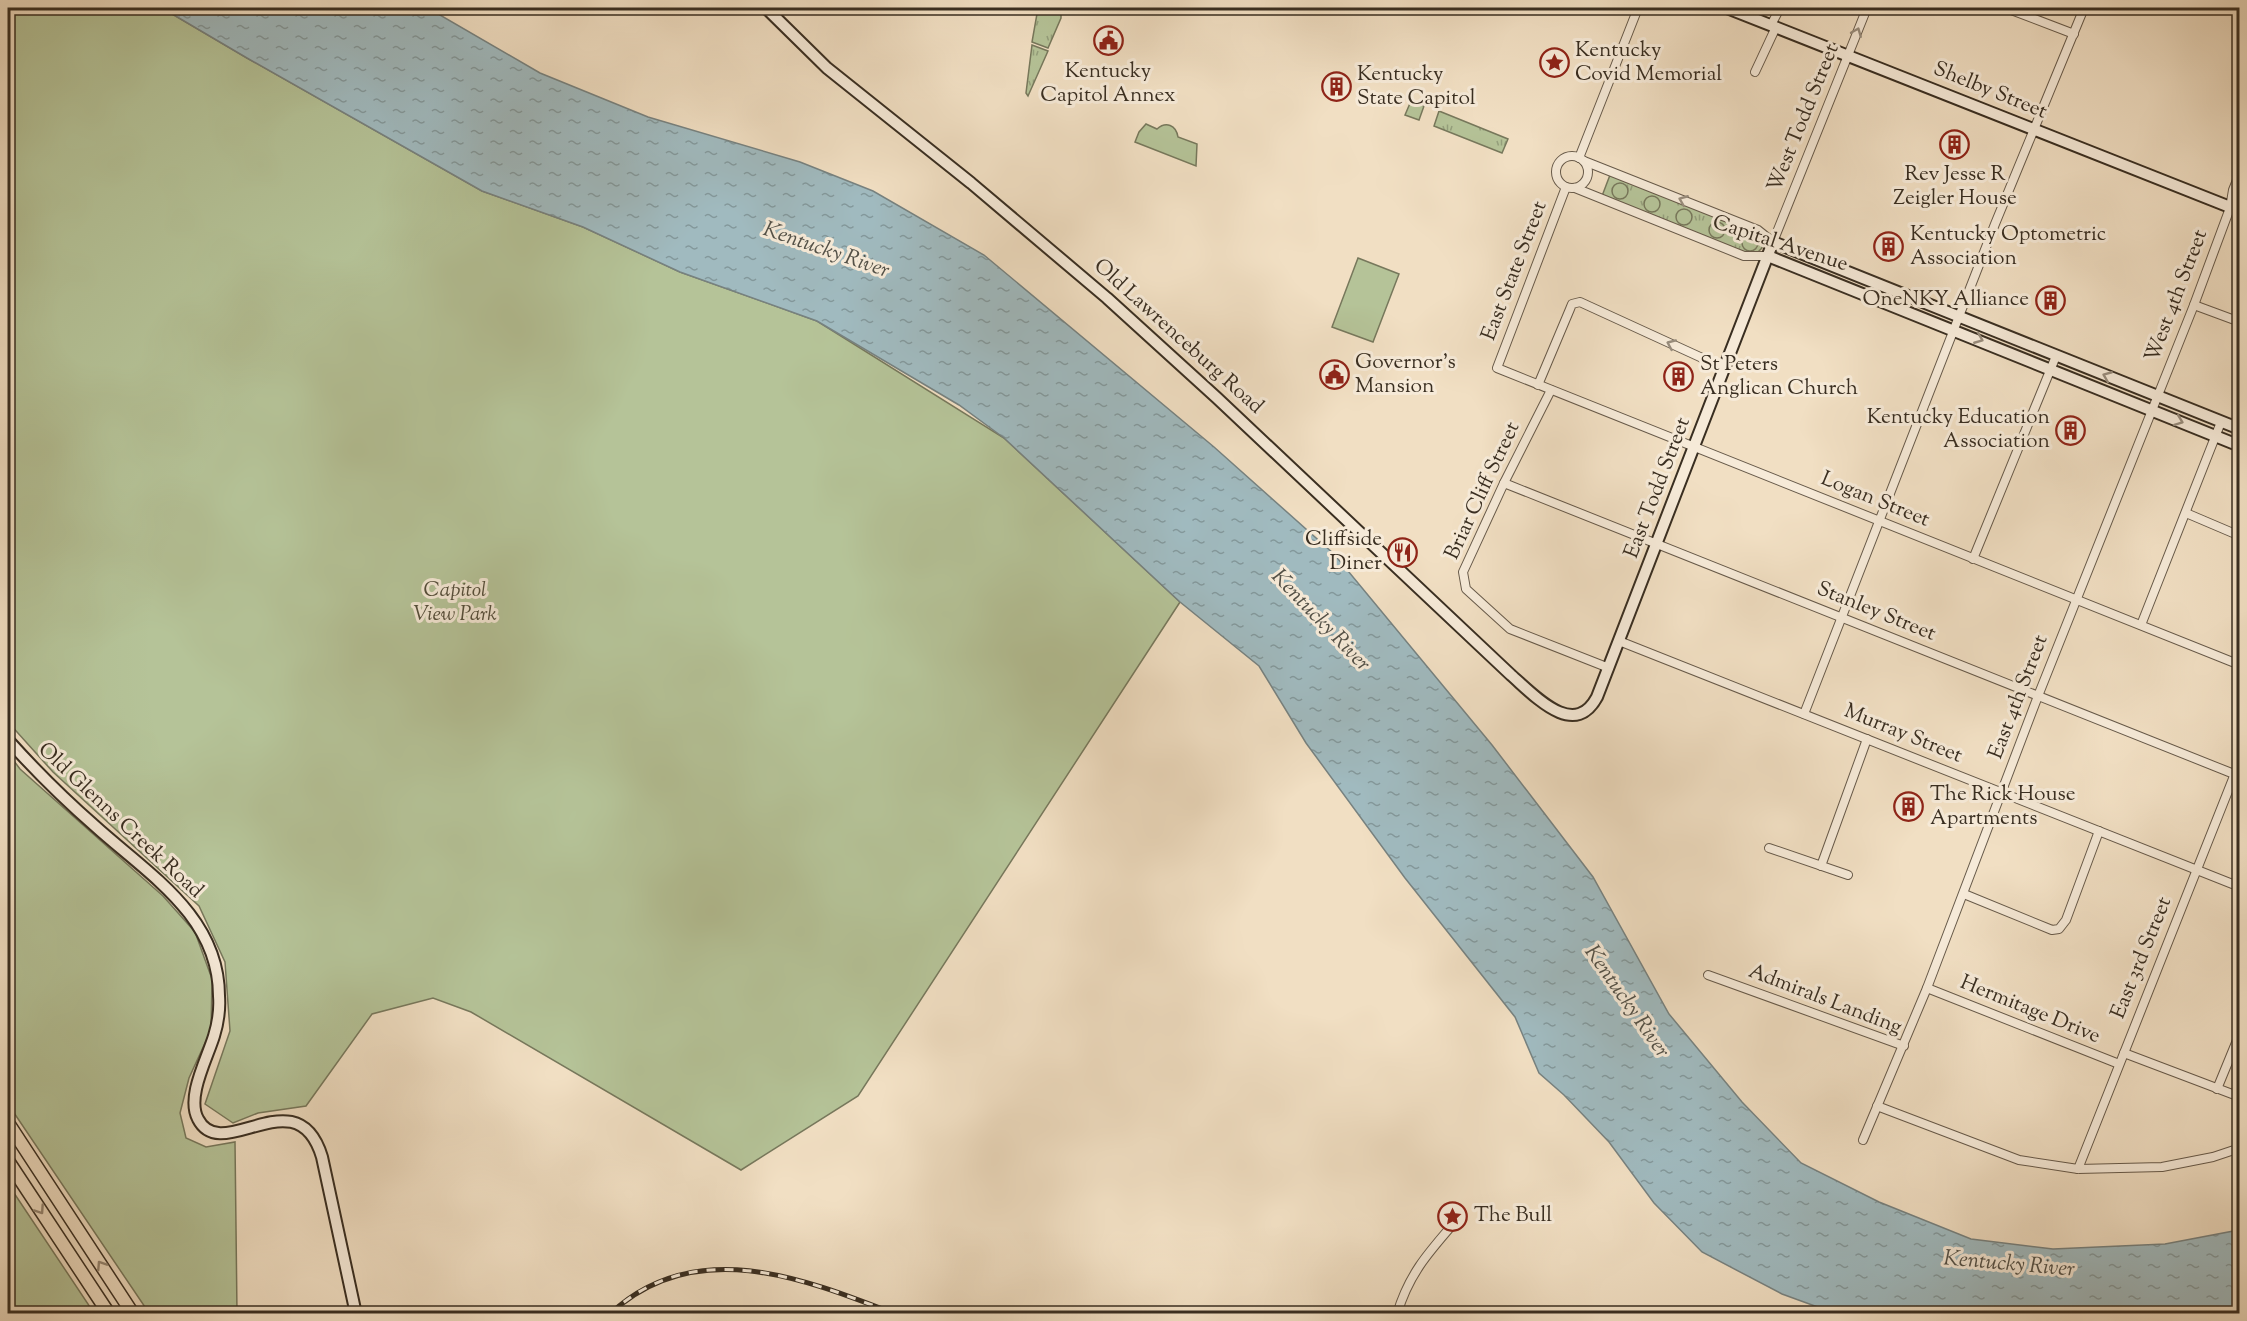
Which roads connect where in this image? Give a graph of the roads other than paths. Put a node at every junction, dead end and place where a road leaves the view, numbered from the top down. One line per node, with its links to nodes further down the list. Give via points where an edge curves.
1 (766, 8): 51 (main road, Old Lawrenceburg Road, via 827,68 1107,298 1504,668)
2 (1638, 8): 13 (street)
3 (1727, 8): 8 (main road, Shelby Street)
4 (1780, 8): 8 (street)
5 (1867, 8): 10 (street, West Todd Street, one-way to 5)
6 (2006, 8): 9 (street)
7 (2085, 8): 9 (street)
8 (1773, 26): 10 (main road, Shelby Street); 11 (street)
9 (2074, 34): 12 (street)
10 (1848, 56): 12 (main road, Shelby Street); 19 (street, West Todd Street)
11 (1755, 72)
12 (2034, 129): 18 (main road, Shelby Street); 22 (street)
13 (1582, 159): 15 (street, via 1568,157 1558,165 1558,179); 16 (street, via 1588,170 1587,180); 19 (street, Capital Avenue, one-way to 13, via 1758,230)
14 (2240, 173): 18 (street, West 4th Street, via 2233,190)
15 (1566, 187): 16 (street, Capital Avenue); 26 (street, East State Street)
16 (1575, 188): 20 (street, Capital Avenue, via 1744,256)
17 (2240, 196): 18 (street, West 4th Street)
18 (2235, 209): 21 (street, West 4th Street)
19 (1773, 242): 20 (main road, East Todd Street); 22 (main road, Capital Avenue)
20 (1768, 256): 24 (main road, Capital Avenue); 27 (main road, East Todd Street)
21 (2194, 305): 23 (street); 31 (street, West 4th Street)
22 (1958, 317): 24 (street); 25 (main road, Capital Avenue)
23 (2240, 322)
24 (1954, 329): 28 (main road, Capital Avenue, one-way to 28); 40 (street)
25 (2056, 356): 28 (street); 31 (main road, Capital Avenue, one-way to 25)
26 (1497, 368): 29 (street, Logan Street)
27 (1724, 368): 29 (street, one-way to 29, via 1580,302 1569,309); 37 (main road, East Todd Street)
28 (2051, 369): 32 (main road, Capital Avenue); 43 (street)
29 (1538, 385): 30 (street, Logan Street)
30 (1551, 390): 37 (street, Logan Street); 38 (street, Briar Cliff Street)
31 (2157, 397): 32 (street, East 4th Street); 33 (main road, Capital Avenue)
32 (2152, 411): 35 (main road, Capital Avenue, one-way to 35); 44 (street, East 4th Street)
33 (2221, 422): 34 (main road, Capital Avenue); 35 (street)
34 (2240, 429)
35 (2216, 436): 36 (main road, Capital Avenue); 39 (street)
36 (2240, 446)
37 (1694, 447): 40 (street, Logan Street); 42 (main road, East Todd Street)
38 (1504, 483): 42 (street, Stanley Street); 49 (street, Briar Cliff Street, via 1463,572 1466,589 1510,629)
39 (2186, 513): 41 (street); 46 (street)
40 (1879, 521): 43 (street, Logan Street); 45 (street)
41 (2240, 536)
42 (1658, 544): 45 (street, Stanley Street); 47 (main road, East Todd Street)
43 (1974, 559): 44 (street, Logan Street)
44 (2077, 600): 46 (street, Logan Street); 50 (street, East 4th Street)
45 (1841, 617): 50 (street, Stanley Street); 52 (street)
46 (2141, 626): 48 (street, Logan Street)
47 (1619, 641): 49 (main road, East Todd Street); 52 (street, Murray Street)
48 (2240, 665)
49 (1608, 668): 51 (main road, East Todd Street, via 1592,707 1584,713 1577,716)
50 (2038, 696): 56 (street, Stanley Street); 57 (street, East 4th Street)
51 (1553, 708)
52 (1804, 714): 53 (street, Murray Street)
53 (1868, 739): 57 (street, Murray Street); 60 (street)
54 (8, 740): 82 (main road, Old Glenns Creek Road, via 65,799 167,888 196,920 212,954 219,996 216,1030 194,1100 197,1118 208,1130 220,1133 278,1120 294,1122 310,1133 322,1157)
55 (2240, 760): 56 (street, East 3rd Street)
56 (2234, 774): 61 (street, East 3rd Street)
57 (2001, 792): 58 (street, Murray Street); 64 (street, East 4th Street)
58 (2099, 831): 61 (street, Murray Street); 64 (street, via 2066,920 2059,929 2052,930)
59 (1769, 848): 60 (street)
60 (1821, 866): 62 (street)
61 (2196, 870): 63 (street, Murray Street); 69 (street, East 3rd Street)
62 (1848, 875)
63 (2240, 887)
64 (1964, 894): 66 (street, East 4th Street)
65 (1708, 975): 68 (street, Admirals Landing)
66 (1927, 988): 68 (street, East 4th Street); 70 (street, Hermitage Drive)
67 (2240, 1033): 71 (street)
68 (1904, 1046): 73 (street, Admirals Landing)
69 (2124, 1053): 70 (street, East 3rd Street); 71 (street)
70 (2120, 1064): 78 (street, East 3rd Street)
71 (2217, 1089): 72 (street)
72 (2240, 1097)
73 (1877, 1106): 75 (street, Admirals Landing); 78 (street, via 2019,1160)
74 (8, 1123): 81 (main road, one-way to 74)
75 (1863, 1140)
76 (2240, 1148): 78 (street, via 2162,1167)
77 (8, 1161): 80 (main road, one-way to 80)
78 (2078, 1169)
79 (1455, 1222): 83 (street, via 1418,1265)
80 (109, 1314)
81 (134, 1314)
82 (356, 1314)
83 (1397, 1314)

